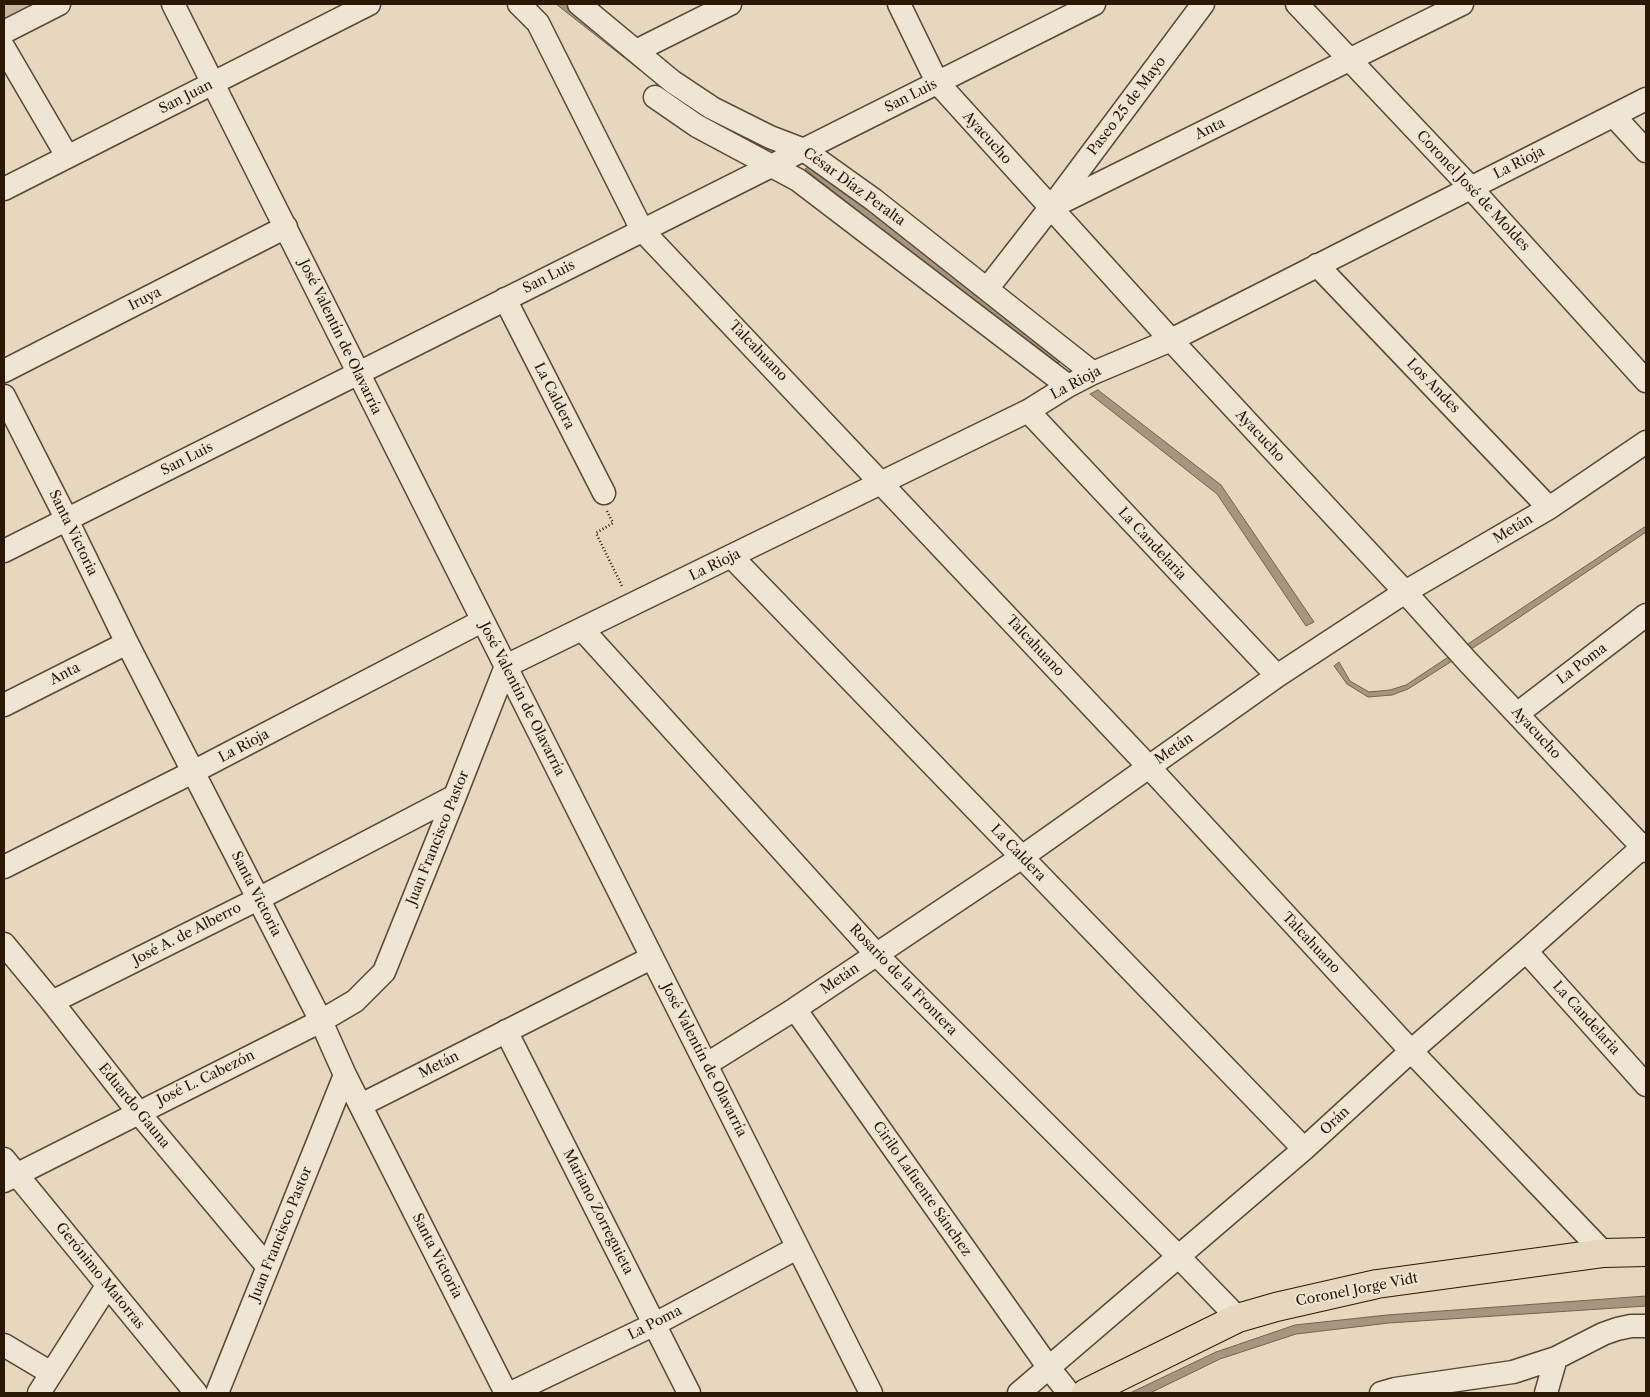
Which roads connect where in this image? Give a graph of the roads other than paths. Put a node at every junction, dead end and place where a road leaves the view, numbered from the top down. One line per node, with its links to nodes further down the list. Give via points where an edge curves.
1 (59, 4): 12 (street)
2 (173, 4): 17 (street, José Valentín de Olavarría)
3 (368, 4): 17 (street, San Juan)
4 (519, 4): 29 (street, Talcahuano, via 538,23)
5 (579, 4): 14 (street, César Díaz Peralta)
6 (730, 4): 14 (street)
7 (899, 4): 16 (street, Ayacucho)
8 (1094, 4): 16 (street, San Luis)
9 (1203, 4): 27 (street, Paseo 25 de Mayo)
10 (1297, 4): 15 (street, Coronel José de Moldes)
11 (1462, 4): 15 (street, Anta)
12 (4, 32)
13 (4, 48): 23 (street)
14 (636, 51): 21 (street, César Díaz Peralta, via 672,82 712,108)
15 (1350, 59): 26 (street, Coronel José de Moldes); 27 (street, Anta)
16 (937, 82): 21 (street, San Luis); 27 (street, Ayacucho)
17 (214, 83): 23 (street, San Juan); 28 (street, José Valentín de Olavarría)
18 (655, 97): 24 (street, via 697,126)
19 (1646, 99): 20 (street, La Rioja)
20 (1614, 116): 22 (street); 26 (street, La Rioja)
21 (804, 150): 24 (street, San Luis); 31 (street, César Díaz Peralta, via 874,200)
22 (1646, 151)
23 (67, 156): 25 (street, San Juan)
24 (772, 166): 29 (street, San Luis); 38 (street, via 798,180)
25 (4, 188)
26 (1471, 188): 30 (street, La Rioja); 37 (street, Coronel José de Moldes)
27 (1050, 208): 31 (street, Anta); 33 (street, Ayacucho)
28 (286, 227): 34 (street, Iruya); 35 (street, José Valentín de Olavarría)
29 (642, 230): 32 (street, San Luis); 42 (street, Talcahuano)
30 (1317, 265): 33 (street, La Rioja); 44 (street, Los Andes)
31 (987, 289): 36 (street, César Díaz Peralta)
32 (505, 299): 35 (street, San Luis); 43 (street, La Caldera)
33 (1171, 340): 36 (street, La Rioja); 48 (street, Ayacucho)
34 (4, 371)
35 (358, 372): 45 (street, San Luis); 50 (street, José Valentín de Olavarría)
36 (1093, 373): 38 (street, La Rioja)
37 (1646, 381)
38 (1068, 386): 40 (street, La Rioja)
39 (4, 396): 45 (street, Santa Victoria)
40 (1028, 411): 42 (street, La Rioja); 54 (street, La Candelaria)
41 (1646, 442): 44 (street, Metán)
42 (881, 483): 47 (street, La Rioja); 57 (street, Talcahuano)
43 (604, 494)
44 (1549, 508): 48 (street, Metán)
45 (67, 520): 46 (street, San Luis); 52 (street, Santa Victoria)
46 (4, 551)
47 (732, 557): 51 (street, La Rioja); 61 (street, La Caldera)
48 (1405, 592): 54 (street, Metán); 56 (street, Ayacucho)
49 (1646, 615): 56 (street, La Poma)
50 (482, 621): 53 (street, José Valentín de Olavarría); 58 (street, La Rioja)
51 (582, 629): 53 (street, La Rioja); 66 (street, Rosario de la Frontera)
52 (127, 643): 55 (street, Anta); 58 (street, Santa Victoria)
53 (506, 666): 59 (street, Juan Francisco Pastor); 67 (street, José Valentín de Olavarría)
54 (1277, 676): 57 (street, Metán)
55 (4, 705)
56 (1517, 714): 60 (street, Ayacucho)
57 (1149, 767): 61 (street, Metán); 73 (street, Talcahuano)
58 (193, 772): 62 (street, La Rioja); 63 (street, Santa Victoria)
59 (455, 796): 63 (street, José A. de Alberro); 68 (street, Juan Francisco Pastor, via 384,972)
60 (1645, 847): 65 (street, Orán)
61 (1022, 857): 66 (street, Metán); 79 (street, La Caldera)
62 (4, 867)
63 (258, 899): 69 (street, José A. de Alberro); 71 (street, Santa Victoria)
64 (4, 944): 69 (street, Eduardo Gauna)
65 (1526, 951): 73 (street, Orán); 76 (street, La Candelaria)
66 (877, 954): 70 (street, Metán); 84 (street, Rosario de la Frontera)
67 (651, 958): 72 (street, Metán); 74 (street, José Valentín de Olavarría)
68 (355, 1001): 71 (street, José L. Cabezón)
69 (52, 1002): 78 (street, Eduardo Gauna)
70 (795, 1009): 74 (street, Metán); 92 (street, Cirilo Lafuente Sánchez)
71 (321, 1021): 75 (street, Santa Victoria); 78 (street, José L. Cabezón)
72 (506, 1031): 77 (street, Metán); 88 (street, Mariano Zorreguieta)
73 (1411, 1051): 79 (street, Orán); 83 (street, Talcahuano)
74 (706, 1064): 81 (street, José Valentín de Olavarría)
75 (345, 1075): 77 (street, Santa Victoria); 85 (street, Juan Francisco Pastor)
76 (1646, 1085)
77 (361, 1105): 97 (street, Santa Victoria)
78 (138, 1112): 80 (street, José L. Cabezón); 85 (street, Eduardo Gauna)
79 (1304, 1149): 84 (street, Orán)
80 (8, 1171): 86 (street, Gerónimo Matorras)
81 (797, 1248): 88 (street, La Poma); 100 (street, José Valentín de Olavarría)
82 (1646, 1252): 83 (main road, Coronel Jorge Vidt)
83 (1604, 1253): 87 (main road, Coronel Jorge Vidt, via 1376,1284)
84 (1179, 1257): 87 (street, Rosario de la Frontera); 92 (street, Orán)
85 (267, 1266): 96 (street, Juan Francisco Pastor)
86 (107, 1286): 93 (street); 95 (street, Gerónimo Matorras)
87 (1238, 1318): 103 (main road, Coronel Jorge Vidt)
88 (655, 1324): 98 (street, La Poma); 99 (street, Mariano Zorreguieta)
89 (1646, 1326): 91 (street, via 1617,1329)
90 (4, 1344): 93 (street)
91 (1556, 1358): 104 (street, via 1513,1372); 105 (street)
92 (1049, 1368): 101 (street, Orán); 102 (street, Cirilo Lafuente Sánchez)
93 (51, 1373): 94 (street)
94 (39, 1393)
95 (196, 1393)
96 (217, 1393)
97 (506, 1393)
98 (511, 1393)
99 (689, 1393)
100 (871, 1393)
101 (1019, 1393)
102 (1069, 1393)
103 (1086, 1393)
104 (1381, 1393)
105 (1546, 1393)

